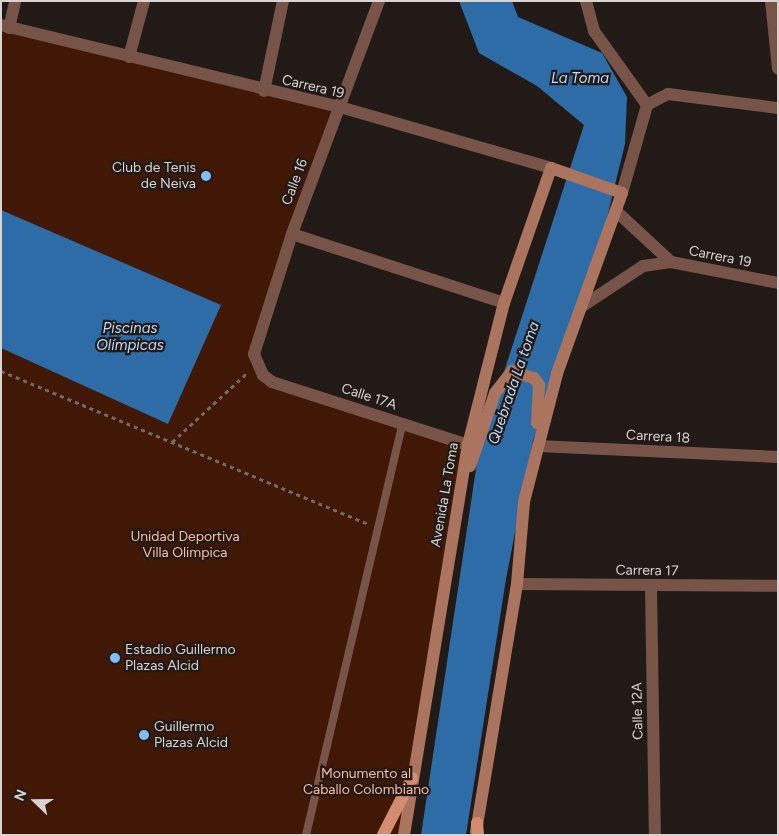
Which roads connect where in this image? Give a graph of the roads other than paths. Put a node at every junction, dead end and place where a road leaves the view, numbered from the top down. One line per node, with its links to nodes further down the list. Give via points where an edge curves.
1 (15, 1): 7 (street)
2 (144, 1): 9 (street)
3 (283, 1): 11 (street)
4 (379, 1): 13 (street, Calle 16)
5 (586, 1): 12 (street, via 594,31)
6 (772, 1): 8 (street)
7 (5, 27): 9 (street, Carrera 19)
8 (777, 53): 10 (street)
9 (129, 57): 11 (street, Carrera 19)
10 (778, 69)
11 (264, 91): 13 (street, Carrera 19)
12 (647, 105): 14 (street, via 668,94); 16 (street)
13 (340, 108): 15 (street, Carrera 19); 18 (street, Calle 16)
14 (778, 108)
15 (552, 168): 16 (main road, Carrera 19); 21 (main road, Avenida La Toma)
16 (619, 192): 17 (main road)
17 (616, 211): 19 (street, Carrera 19); 22 (main road)
18 (292, 234): 21 (street); 23 (street, Calle 16, via 257,339)
19 (671, 262): 20 (street, Carrera 19); 22 (street, via 643,266)
20 (778, 283)
21 (504, 303): 25 (main road, Avenida La Toma)
22 (581, 307): 26 (main road)
23 (260, 369): 24 (street, Calle 17A, via 272,382)
24 (403, 423): 25 (street, Calle 17A); 35 (lane)
25 (468, 445): 28 (main road, Avenida La Toma)
26 (538, 446): 27 (street, Carrera 18); 29 (main road)
27 (778, 457)
28 (464, 480): 29 (main road, via 501,379 519,371 534,378 540,394); 33 (main road, Avenida La Toma)
29 (524, 502): 30 (main road)
30 (517, 584): 32 (street, Carrera 17); 34 (main road)
31 (778, 586): 32 (street, Carrera 17)
32 (652, 587): 38 (street, Calle 12A)
33 (412, 778): 36 (main road); 37 (main road, Avenida La Toma)
34 (477, 831)
35 (306, 835)
36 (383, 835)
37 (404, 835)
38 (654, 835)

